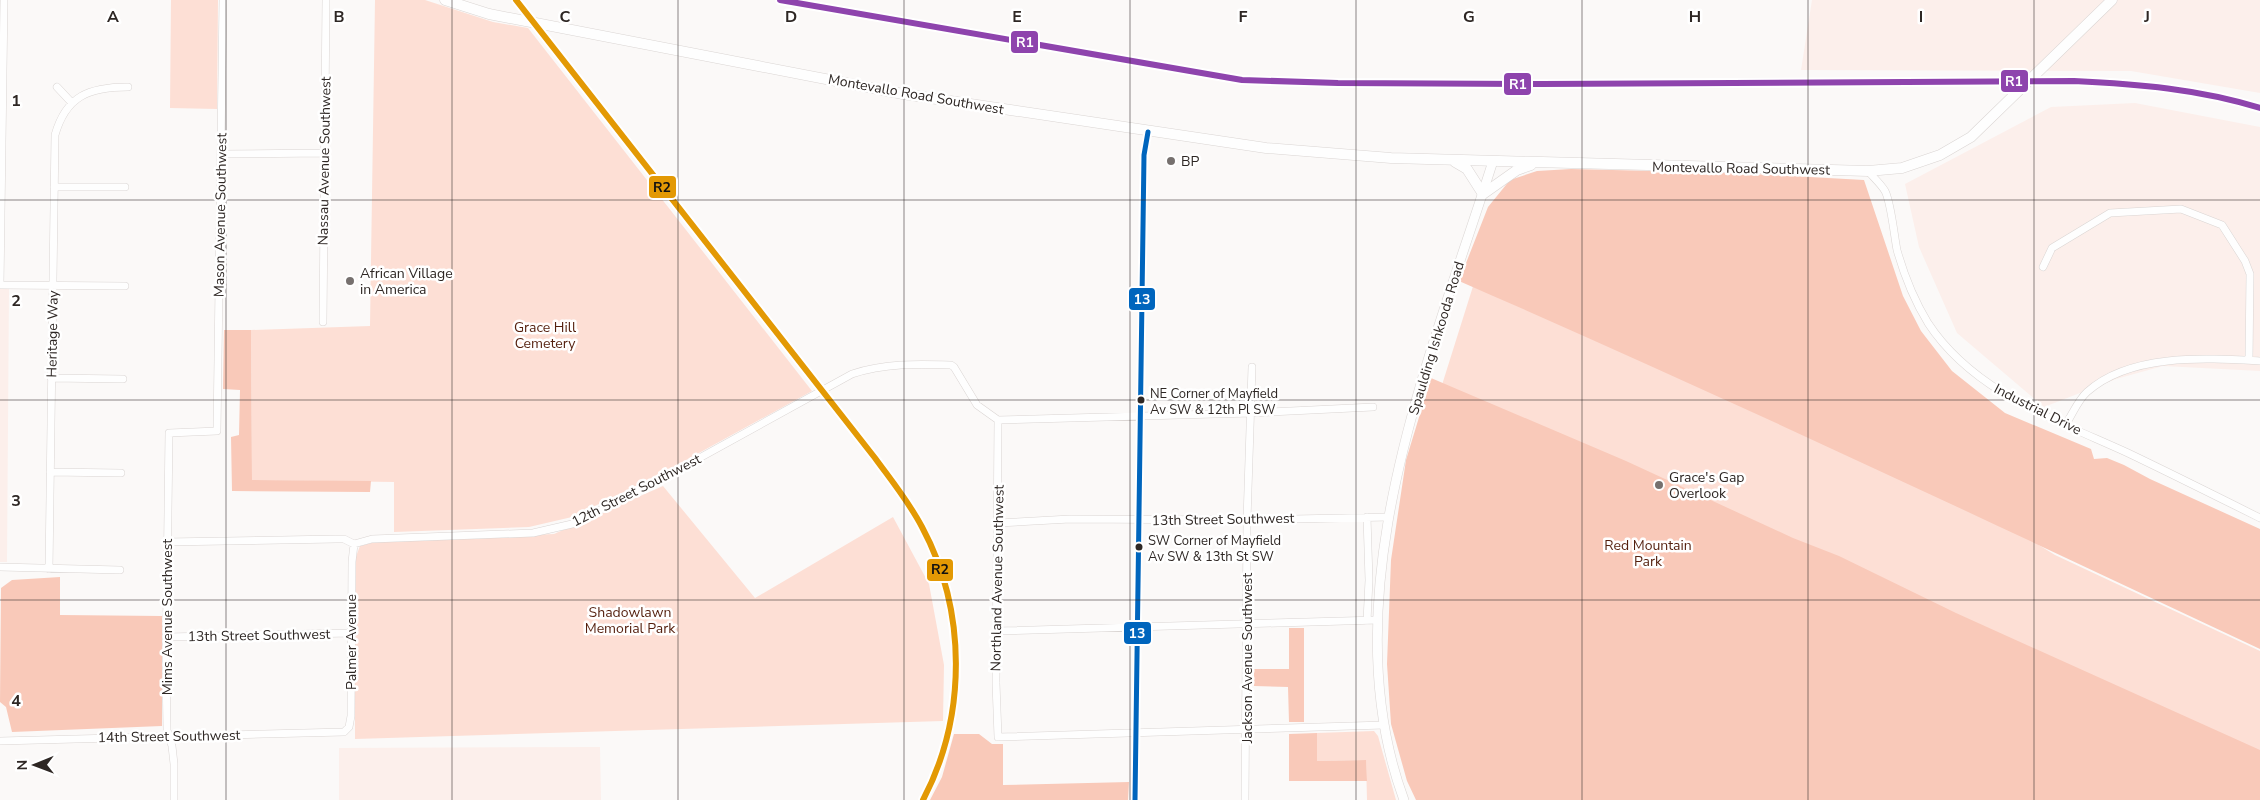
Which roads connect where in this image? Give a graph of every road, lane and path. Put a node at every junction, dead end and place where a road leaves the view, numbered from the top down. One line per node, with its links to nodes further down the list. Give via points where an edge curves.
1 (4, 0): 20 (street)
2 (223, 0): 11 (street, Mason Avenue Southwest)
3 (326, 0): 10 (street, Nassau Avenue Southwest)
4 (445, 0): 9 (main road, Montevallo Road Southwest, via 489,14 903,94)
5 (2112, 0): 15 (main road, Montevallo Road Southwest, via 1972,137 1940,155 1902,168)
6 (57, 87): 8 (street)
7 (128, 87): 8 (street, Heritage Way, via 106,87 88,92)
8 (72, 103): 16 (street, Heritage Way, via 60,120 55,135)
9 (1148, 132): 12 (main road, Montevallo Road Southwest, via 1266,148); 31 (street, via 1144,155)
10 (324, 152): 11 (street); 23 (street, Nassau Avenue Southwest)
11 (221, 154): 34 (street, Mason Avenue Southwest, via 217,431)
12 (1452, 160): 13 (main road, Montevallo Road Southwest); 18 (main road, via 1467,169)
13 (1493, 161): 14 (main road, Montevallo Road Southwest); 18 (street, Spaulding Ishkooda Road)
14 (1537, 163): 15 (main road, Montevallo Road Southwest); 18 (main road, via 1517,170)
15 (1868, 171): 33 (street, Industrial Drive, via 1886,192 1910,290 1942,341 1974,373 1999,391)
16 (54, 187): 17 (street); 21 (street, Heritage Way)
17 (126, 187)
18 (1483, 194): 38 (street, Spaulding Ishkooda Road, via 1445,302 1401,455)
19 (2043, 267): 24 (street, via 2052,248 2110,213 2182,208 2222,225 2250,274)
20 (0, 285): 21 (street)
21 (53, 285): 22 (street); 27 (street, Heritage Way)
22 (125, 286)
23 (323, 322)
24 (2249, 360): 25 (street); 33 (street, via 2164,360 2117,373 2086,393)
25 (2260, 361)
26 (1252, 367): 30 (street, Jackson Avenue Southwest)
27 (51, 378): 28 (street); 35 (street, Heritage Way)
28 (123, 378)
29 (1372, 407): 30 (street)
30 (1251, 413): 31 (street); 41 (street, Jackson Avenue Southwest)
31 (1140, 417): 32 (street); 40 (street)
32 (998, 420): 42 (street, Northland Avenue Southwest); 44 (street, 12th Street Southwest, via 977,405 951,365 873,367 852,374 654,483 572,524 533,533 372,539)
33 (2066, 424): 39 (street, Industrial Drive)
34 (169, 433): 43 (street, Mims Avenue Southwest)
35 (50, 472): 36 (street); 46 (street, Heritage Way)
36 (121, 473)
37 (1367, 517): 38 (street, 13th Street Southwest); 41 (street, 13th Street Southwest); 49 (street)
38 (1389, 517): 48 (street, Spaulding Ishkooda Road)
39 (2260, 518)
40 (1138, 520): 41 (street, 13th Street Southwest); 42 (street, 13th Street Southwest); 51 (street)
41 (1247, 520): 50 (street, Jackson Avenue Southwest)
42 (998, 523): 52 (street, Northland Avenue Southwest)
43 (166, 542): 44 (street, 12th Street Southwest, via 344,539); 54 (street, Mims Avenue Southwest)
44 (354, 544): 53 (street, Palmer Avenue)
45 (0, 567): 46 (street)
46 (49, 569): 47 (street)
47 (120, 570)
48 (1378, 620): 49 (street); 55 (street, Spaulding Ishkooda Road, via 1377,666)
49 (1367, 621): 50 (street)
50 (1248, 624): 51 (street); 56 (street, Jackson Avenue Southwest)
51 (1137, 627): 52 (street); 57 (street)
52 (998, 631): 57 (street, Northland Avenue Southwest, via 998,737)
53 (351, 633): 54 (street, 13th Street Southwest); 58 (street, Palmer Avenue, via 351,716 348,729)
54 (167, 637): 59 (street, Mims Avenue Southwest)
55 (1384, 726): 56 (street); 64 (street)
56 (1246, 730): 57 (street); 63 (street, Jackson Avenue Southwest)
57 (1136, 732): 62 (street)
58 (339, 733): 59 (street, 14th Street Southwest)
59 (169, 736): 60 (street, 14th Street Southwest); 61 (street, Mims Avenue Southwest, via 173,755)
60 (0, 741)
61 (174, 800)
62 (1135, 800)
63 (1245, 800)
64 (1404, 800)

